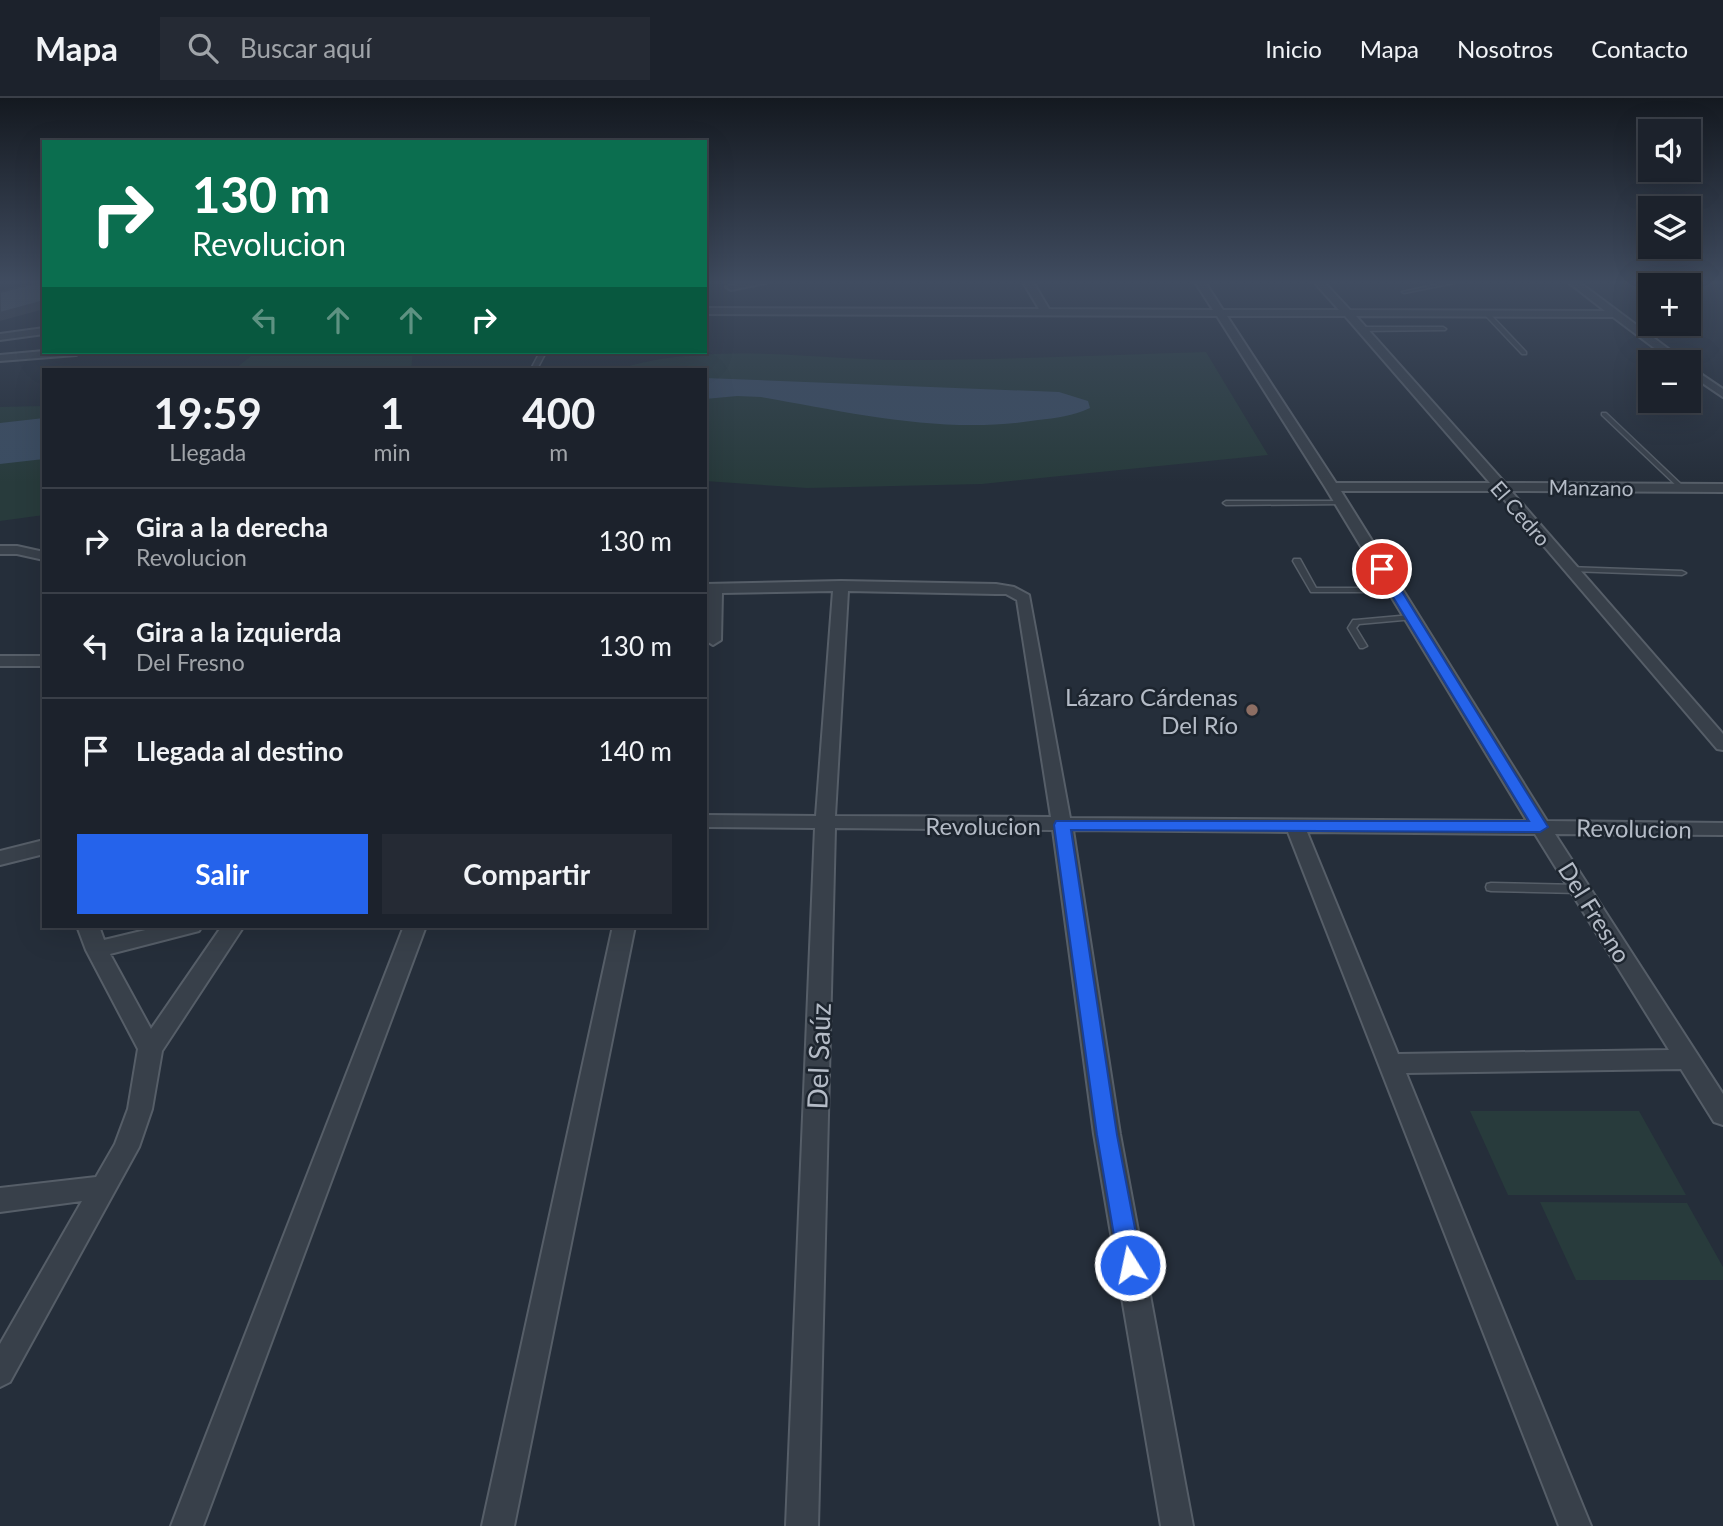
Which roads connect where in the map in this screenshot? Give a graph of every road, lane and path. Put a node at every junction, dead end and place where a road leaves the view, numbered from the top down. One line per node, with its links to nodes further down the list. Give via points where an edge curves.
1 (1241, 349): 11 (street, Del Fresno)
2 (1379, 349): 10 (street, El Cedro)
3 (1520, 349): 4 (lane)
4 (1524, 353)
5 (51, 354): 6 (street)
6 (0, 358)
7 (1701, 378): 8 (street)
8 (1723, 394)
9 (1604, 414): 12 (lane)
10 (1497, 486): 11 (street, Manzano); 12 (street, Manzano); 19 (street, El Cedro)
11 (1332, 487): 15 (street, Del Fresno)
12 (1682, 488): 13 (street, Manzano)
13 (1723, 488)
14 (1226, 503): 15 (lane)
15 (1342, 503): 23 (street, Del Fresno)
16 (0, 550): 17 (street)
17 (42, 556)
18 (1297, 561): 23 (lane, via 1314,590)
19 (1570, 569): 20 (lane); 29 (street, El Cedro)
20 (1682, 573)
21 (841, 586): 22 (street); 31 (street, Del Saúz); 32 (street, via 996,589 1024,598)
22 (710, 589): 25 (street)
23 (1395, 590): 24 (street, Del Fresno)
24 (1411, 617): 26 (lane, via 1356,622 1352,628); 34 (street, Del Fresno)
25 (713, 640)
26 (1363, 646)
27 (0, 661): 28 (street)
28 (42, 661)
29 (1723, 745)
30 (707, 821): 31 (street, Revolucion)
31 (825, 823): 32 (street, Revolucion); 55 (street, Del Saúz)
32 (1062, 825): 33 (street, Revolucion); 56 (street, via 1107,1135)
33 (1295, 826): 34 (street, Revolucion); 48 (street)
34 (1540, 827): 35 (street, Revolucion); 39 (street, Del Fresno)
35 (1723, 829)
36 (42, 848): 37 (street)
37 (0, 858)
38 (1491, 887): 39 (lane)
39 (1580, 889): 47 (street, Del Fresno)
40 (89, 928): 45 (street)
41 (183, 928): 45 (street)
42 (232, 928): 46 (street)
43 (414, 928): 53 (street)
44 (624, 928): 54 (street)
45 (97, 950): 46 (street)
46 (150, 1049): 50 (street, via 140,1109)
47 (1688, 1059): 48 (street); 49 (street, Del Fresno)
48 (1390, 1064): 57 (street)
49 (1723, 1115)
50 (105, 1187): 51 (street); 52 (street)
51 (0, 1200)
52 (0, 1372)
53 (187, 1526)
54 (498, 1526)
55 (802, 1526)
56 (1177, 1526)
57 (1575, 1526)

